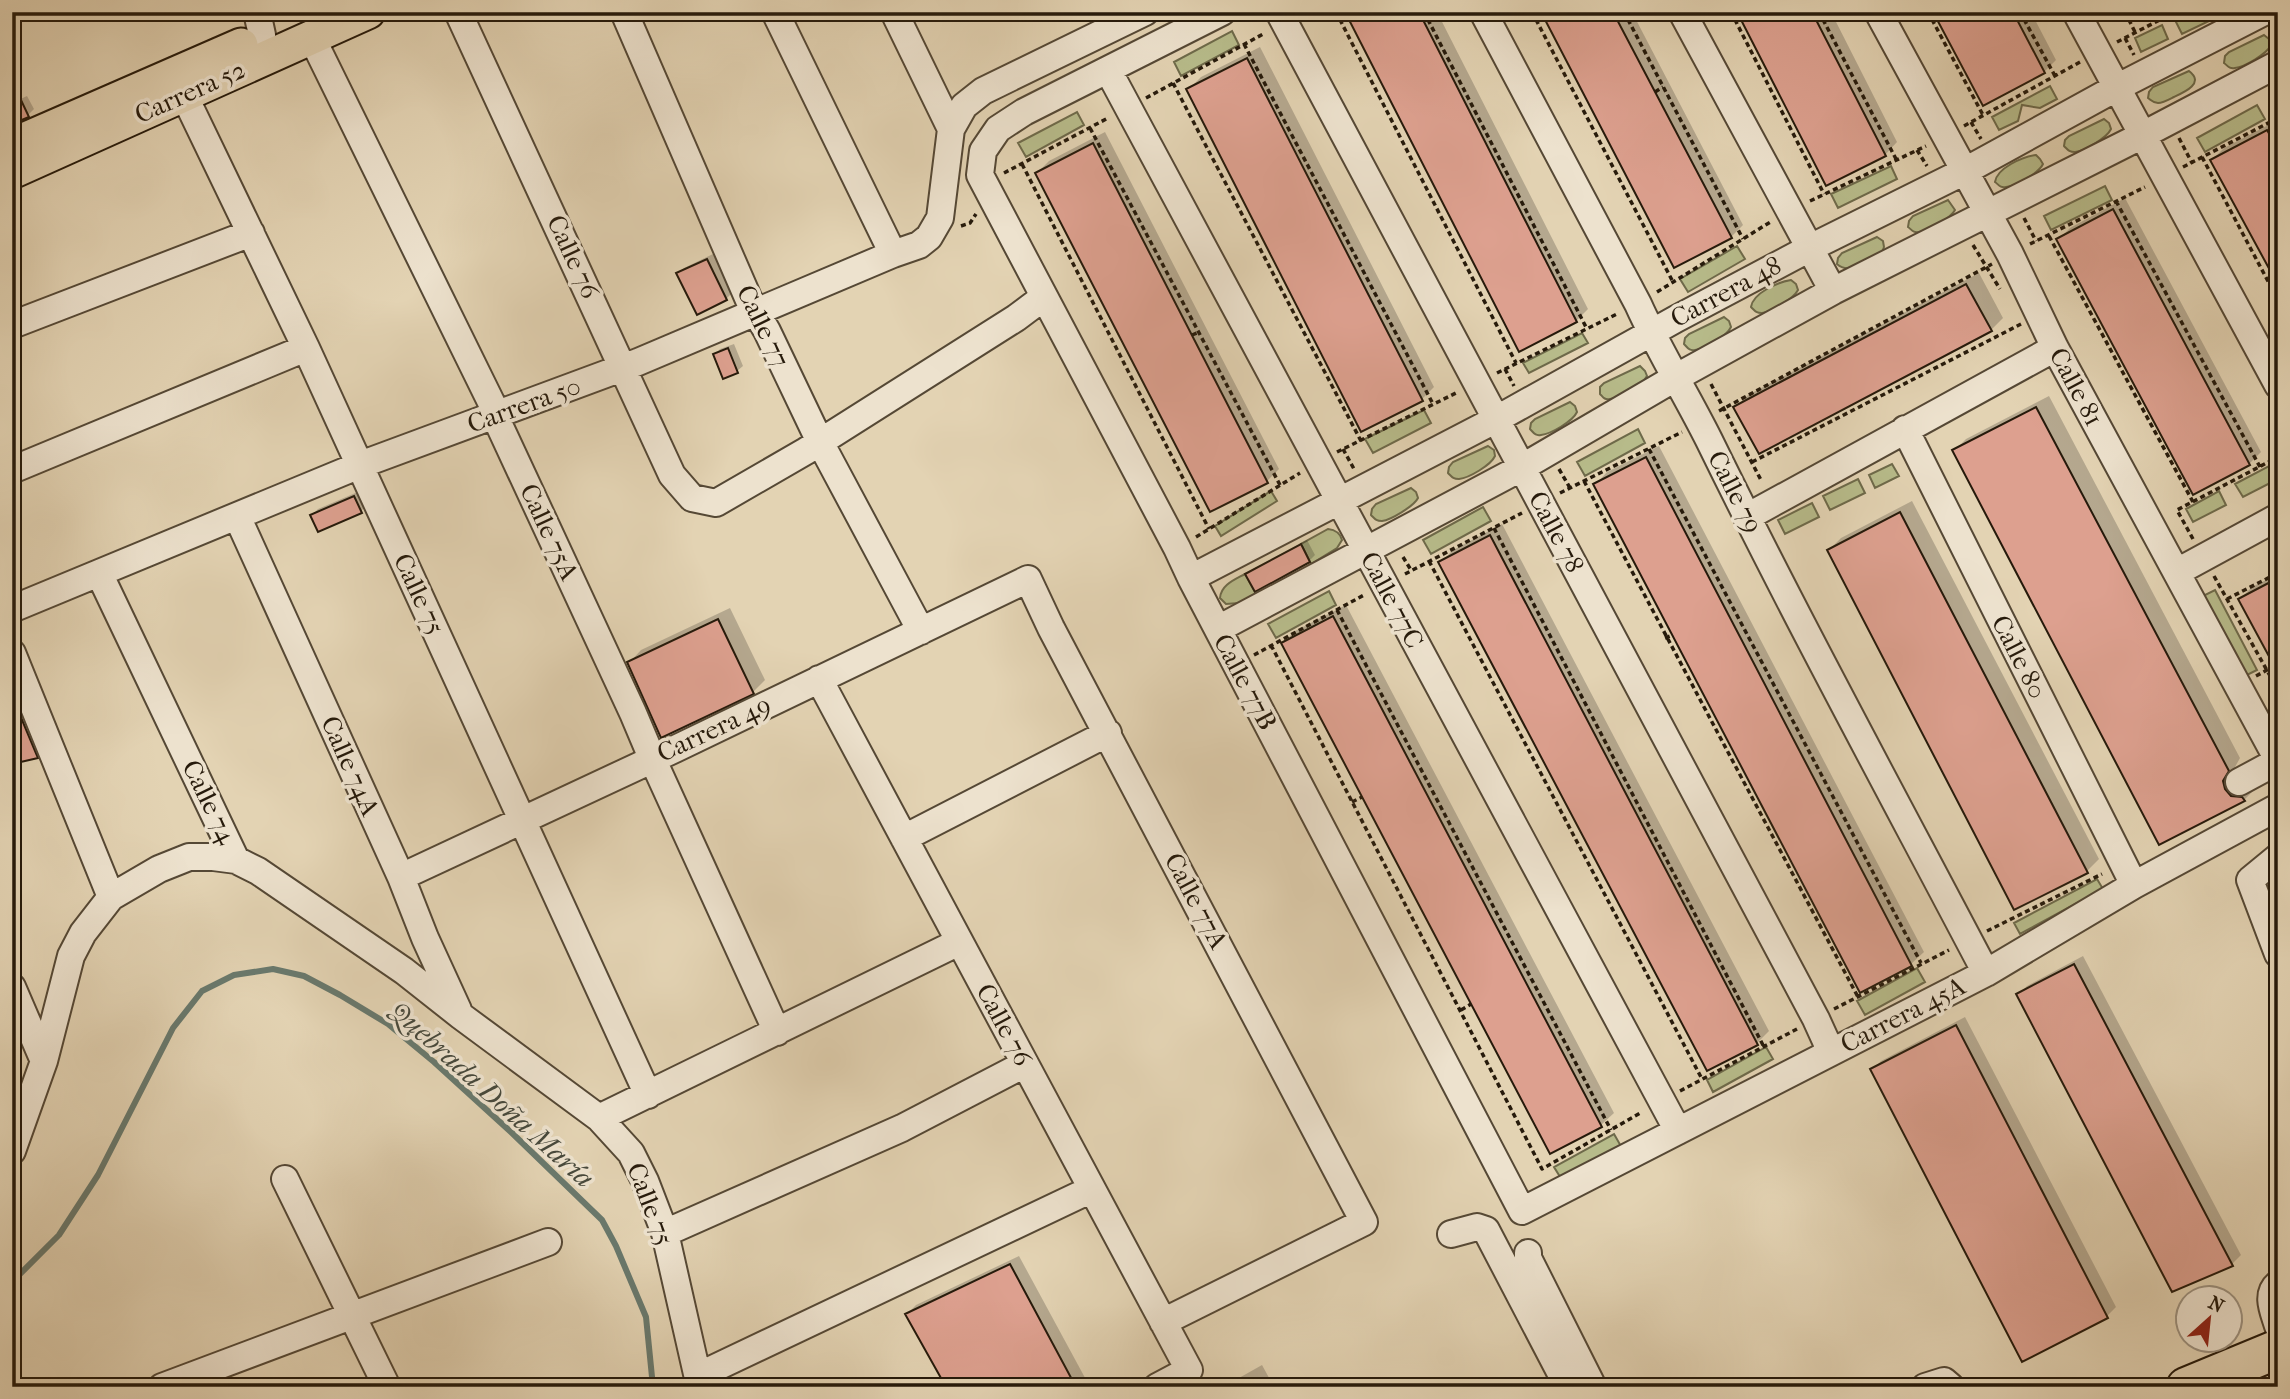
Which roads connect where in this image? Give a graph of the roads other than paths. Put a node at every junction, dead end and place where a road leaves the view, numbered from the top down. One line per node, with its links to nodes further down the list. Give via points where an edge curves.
1 (369, 12): 17 (main road, Carrera 52)
2 (458, 12): 38 (street, Calle 76)
3 (624, 12): 33 (street, Calle 77)
4 (775, 12): 30 (street)
5 (894, 12): 22 (street)
6 (1145, 12): 22 (street, via 983,91 964,106)
7 (1222, 12): 19 (street)
8 (1279, 12): 42 (street, Calle 78)
9 (1483, 12): 35 (street, Calle 79)
10 (1682, 12): 29 (street)
11 (1878, 12): 25 (street, Calle 81)
12 (2076, 12): 20 (street)
13 (2264, 12): 20 (street, Carrera 48)
14 (2274, 12): 15 (street)
15 (2278, 19)
16 (259, 24): 17 (main road, Carrera 52); 24 (main road, Carrera 52)
17 (312, 25): 21 (main road, Carrera 52); 41 (street, Calle 75A)
18 (2278, 64): 23 (street, Carrera 48)
19 (1108, 70): 32 (street, Calle 77B, via 1024,112 998,129 983,151 980,175); 48 (street, Calle 77C)
20 (2116, 88): 23 (street); 25 (street, Carrera 48)
21 (184, 95): 26 (main road, Carrera 52); 28 (street, Calle 75)
22 (951, 129): 30 (street, Carrera 50, via 940,218 919,245)
23 (2141, 136): 27 (street, Carrera 48); 40 (street)
24 (12, 145)
25 (1965, 171): 27 (street, Calle 81); 29 (street, Carrera 48)
26 (12, 173)
27 (1988, 212): 31 (street, Carrera 48); 37 (street, Calle 81)
28 (251, 233): 34 (street); 36 (street, Calle 75)
29 (1810, 248): 31 (street); 35 (street, Carrera 48)
30 (893, 254): 33 (street, Carrera 50)
31 (1833, 291): 39 (street, Carrera 48)
32 (1044, 297): 44 (street); 55 (street, Calle 77B)
33 (756, 312): 38 (street, Carrera 50); 44 (street, Calle 77)
34 (12, 325)
35 (1651, 332): 39 (street, Calle 79); 42 (street, Carrera 48)
36 (306, 348): 45 (street, Calle 75); 47 (street)
37 (2055, 348): 43 (street); 53 (street, Calle 81)
38 (624, 367): 41 (street, Carrera 50); 44 (street, Calle 76, via 672,475 692,498 716,503)
39 (1675, 378): 46 (street, Carrera 48); 50 (street, Calle 79)
40 (2278, 385)
41 (495, 416): 45 (street, Carrera 50); 64 (street, Calle 75A)
42 (1495, 420): 46 (street, Calle 78); 48 (street, Carrera 48)
43 (1905, 429): 50 (street); 73 (street, Calle 80)
44 (820, 442): 59 (street, Calle 77)
45 (360, 465): 49 (street, Carrera 50); 68 (street, Calle 75)
46 (1521, 468): 52 (street, Carrera 48); 83 (street, Calle 78)
47 (12, 470)
48 (1340, 501): 52 (street, Calle 77C); 55 (street, Carrera 48)
49 (237, 516): 54 (street, Carrera 50); 72 (street, Calle 74A)
50 (1747, 517): 79 (street, Calle 79)
51 (2278, 517): 53 (street)
52 (1366, 550): 58 (street, Carrera 48); 88 (street, Calle 77C)
53 (2177, 572): 62 (street, Calle 81)
54 (99, 573): 57 (street, Carrera 50); 71 (street, Calle 74)
55 (1191, 578): 58 (street, Calle 77B)
56 (1028, 579): 59 (street, Carrera 49); 63 (street, Calle 77A)
57 (12, 609)
58 (1218, 629): 92 (street, Calle 77B)
59 (921, 631): 61 (street, Carrera 49)
60 (12, 653): 74 (street)
61 (819, 679): 64 (street, Carrera 49); 69 (street, Calle 76)
62 (2271, 731): 65 (street, Calle 81)
63 (1108, 733): 69 (street); 99 (street, Calle 77A, via 1364,1222)
64 (652, 758): 68 (street, Carrera 49); 82 (street, Calle 75A)
65 (2278, 761): 66 (street)
66 (2239, 782)
67 (2278, 807): 73 (street, Carrera 45A)
68 (523, 819): 72 (street, Carrera 49); 86 (street, Calle 75)
69 (904, 838): 76 (street, Calle 76)
70 (2278, 857): 77 (street, via 2250,880)
71 (236, 860): 74 (street, via 189,857); 78 (street, Calle 74)
72 (401, 877): 75 (street, Calle 74A)
73 (2134, 884): 79 (street, Carrera 45A)
74 (111, 897): 84 (street, via 71,956)
75 (425, 938): 78 (street, via 421,957); 81 (street, Calle 74A)
76 (960, 942): 82 (street); 85 (street, Calle 76)
77 (2278, 954)
78 (404, 971): 81 (street, Calle 74)
79 (1986, 973): 83 (street, Carrera 45A)
80 (12, 987): 84 (street)
81 (461, 1016): 87 (street, Calle 75)
82 (777, 1032): 86 (street)
83 (1831, 1052): 88 (street, Carrera 45A)
84 (44, 1061): 89 (street)
85 (1025, 1064): 91 (street, Calle 76); 93 (street, via 902,1128)
86 (648, 1095): 87 (street)
87 (599, 1118): 93 (street, Calle 75, via 631,1153)
88 (1678, 1131): 92 (street, Carrera 45A)
89 (12, 1151)
90 (285, 1179): 98 (street)
91 (1092, 1189): 99 (street, Calle 76); 102 (street)
92 (1522, 1211)
93 (665, 1233): 102 (street, Calle 75)
94 (1451, 1234): 106 (street, via 1478,1227 1486,1230)
95 (548, 1242): 98 (street)
96 (1528, 1253): 107 (street)
97 (2278, 1284): 100 (street, via 2270,1297)
98 (352, 1316): 103 (street); 104 (street)
99 (1163, 1322): 105 (street, Calle 76, via 1189,1370)
100 (2278, 1326)
101 (2278, 1349): 110 (highway)
102 (699, 1381)
103 (162, 1387)
104 (387, 1387)
105 (1157, 1387)
106 (1568, 1387)
107 (1593, 1387)
108 (1925, 1387): 109 (street, via 1944,1381)
109 (1951, 1387)
110 (2186, 1387)

